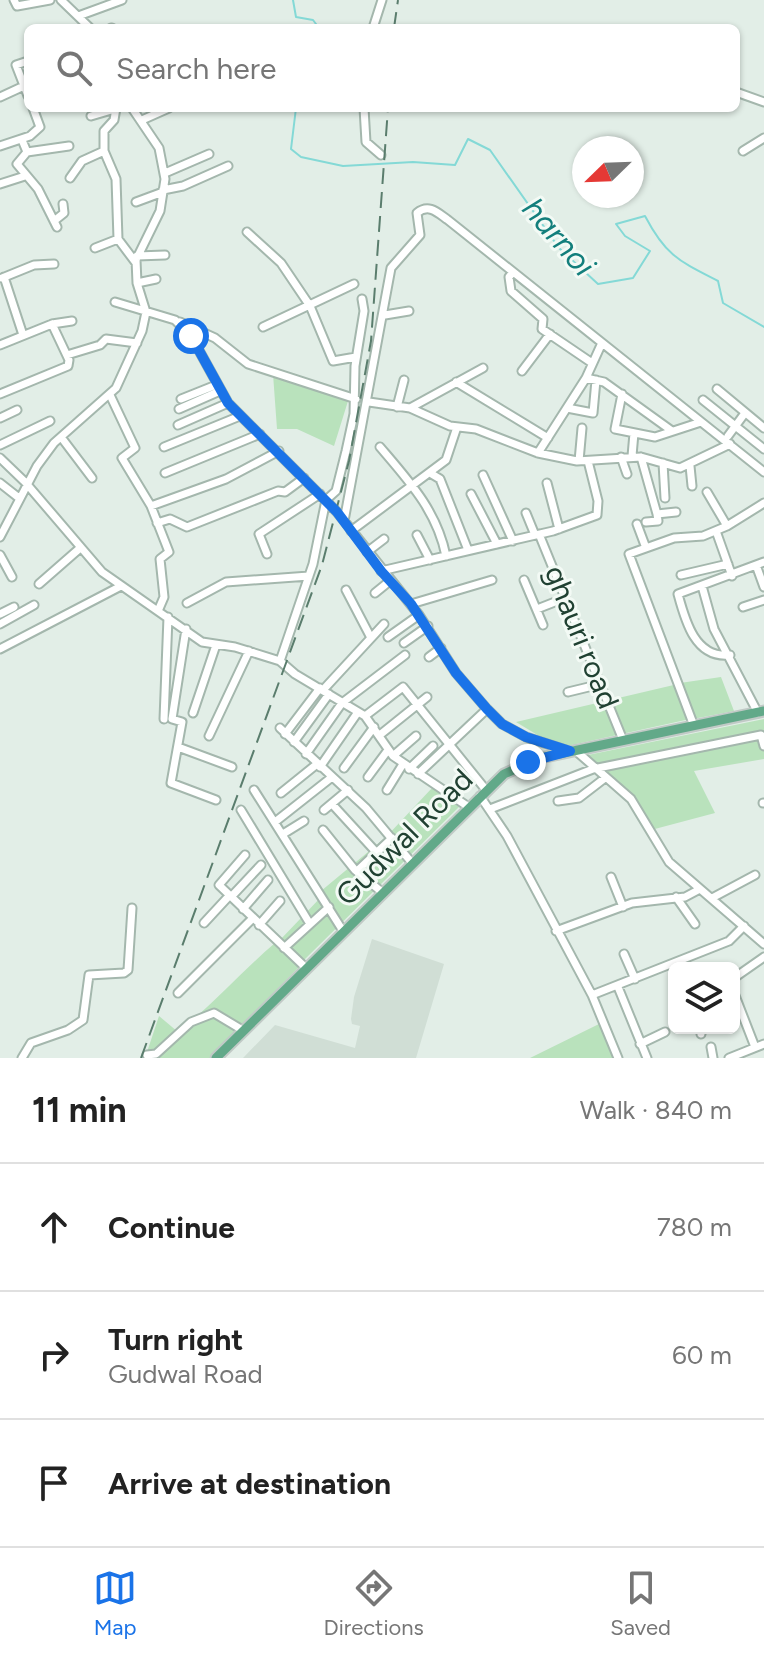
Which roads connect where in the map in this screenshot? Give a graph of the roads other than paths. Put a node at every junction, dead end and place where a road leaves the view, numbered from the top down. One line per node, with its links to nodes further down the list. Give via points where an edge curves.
1 (14, 0): 2 (street, via 17,6)
2 (50, 0)
3 (61, 0): 6 (street)
4 (122, 0): 6 (street)
5 (382, 0): 8 (street)
6 (81, 15): 7 (street)
7 (88, 24)
8 (374, 24)
9 (24, 62): 10 (street, via 16,65)
10 (24, 86): 12 (street)
11 (740, 93): 13 (street)
12 (0, 97)
13 (764, 102)
14 (34, 112): 23 (street, via 40,127)
15 (105, 112): 20 (street)
16 (115, 112): 26 (street, via 104,131)
17 (135, 112): 21 (street)
18 (160, 112): 21 (street)
19 (364, 112): 30 (street, via 366,142)
20 (91, 116)
21 (142, 120): 32 (street, via 159,148)
22 (764, 138): 27 (street)
23 (22, 140): 24 (street); 28 (street)
24 (0, 146)
25 (69, 146): 28 (street)
26 (104, 151): 34 (street, via 82,161); 40 (street, via 116,179)
27 (743, 151)
28 (27, 152): 33 (street, via 16,162)
29 (209, 154): 32 (street)
30 (381, 155)
31 (228, 166): 36 (street)
32 (165, 173): 36 (street)
33 (25, 176): 35 (street); 38 (street, via 56,224)
34 (70, 178)
35 (0, 184)
36 (163, 191): 37 (street); 43 (street, via 160,211)
37 (136, 202)
38 (63, 204)
39 (247, 232): 52 (street, via 281,263)
40 (118, 239): 41 (street); 43 (street)
41 (95, 248)
42 (165, 255): 43 (street)
43 (137, 260): 48 (street)
44 (54, 264): 46 (street, via 34,265)
45 (513, 272): 55 (street, via 448,220 424,209 417,213 420,235 391,268); 60 (street, via 508,281 511,291 543,319 542,327); 64 (street)
46 (2, 278): 61 (street)
47 (156, 279): 48 (street)
48 (137, 283): 54 (street)
49 (354, 284): 52 (street)
50 (362, 299): 66 (street)
51 (115, 302): 54 (street)
52 (310, 306): 59 (street); 66 (street, via 333,361)
53 (409, 311): 55 (street)
54 (146, 312): 56 (street); 62 (street)
55 (385, 315): 82 (street)
56 (175, 320): 74 (street, via 191,336); 80 (street, via 215,338 245,362)
57 (72, 321): 58 (street)
58 (52, 324): 61 (street); 65 (street)
59 (263, 327)
60 (550, 334): 67 (street); 69 (street)
61 (23, 335): 63 (street)
62 (137, 343): 65 (street, via 106,339); 78 (street)
63 (0, 345)
64 (601, 345): 67 (street); 93 (street)
65 (67, 355): 76 (street, via 68,366)
66 (356, 357): 80 (street)
67 (592, 363): 70 (street)
68 (483, 368): 73 (street)
69 (522, 371)
70 (586, 378): 72 (street); 86 (street)
71 (404, 380): 84 (street)
72 (596, 380): 77 (street); 86 (street, via 593,413)
73 (456, 382): 85 (street); 103 (street)
74 (218, 388): 79 (street); 83 (street); 87 (street)
75 (717, 389): 89 (street)
76 (0, 394)
77 (622, 394): 99 (street); 100 (street, via 614,427)
78 (110, 395): 102 (street); 136 (street, via 135,448 122,458)
79 (181, 399)
80 (356, 399): 132 (street, via 336,491)
81 (703, 400): 95 (street)
82 (369, 402): 84 (street); 140 (street)
83 (228, 403): 90 (street); 94 (street)
84 (397, 407): 85 (street)
85 (410, 408): 96 (street)
86 (567, 408): 103 (street)
87 (179, 409)
88 (17, 410): 91 (street)
89 (745, 413): 95 (street); 98 (street)
90 (240, 416): 101 (street); 106 (street)
91 (0, 418)
92 (50, 421): 105 (street)
93 (701, 422): 99 (street); 104 (street)
94 (178, 425)
95 (735, 426): 104 (street); 108 (street)
96 (457, 427): 110 (street); 120 (street, via 446,460)
97 (582, 428): 115 (street)
98 (764, 428)
99 (672, 431): 100 (street, via 655,437)
100 (634, 433): 111 (street)
101 (260, 434): 109 (street); 119 (street)
102 (61, 437): 123 (street); 125 (street)
103 (548, 438): 110 (street)
104 (729, 440): 117 (street); 118 (street)
105 (0, 445)
106 (164, 447)
107 (380, 447): 128 (street)
108 (764, 449)
109 (279, 451): 124 (street); 136 (street, via 226,479)
110 (538, 453): 115 (street)
111 (632, 456): 112 (street); 113 (street)
112 (621, 457): 115 (street); 121 (street)
113 (641, 457): 116 (street); 139 (street)
114 (0, 458): 125 (street)
115 (584, 461): 145 (street, via 598,501 597,515)
116 (663, 463): 117 (street); 134 (street)
117 (690, 466): 129 (street)
118 (764, 472)
119 (165, 473)
120 (430, 473): 128 (street); 156 (street, via 440,479)
121 (627, 474)
122 (483, 475): 152 (street)
123 (92, 478)
124 (304, 478): 132 (street); 142 (street, via 288,490 187,527 170,519)
125 (25, 482): 133 (street); 155 (street)
126 (0, 483): 133 (street)
127 (547, 483): 145 (street)
128 (414, 485): 146 (street); 160 (street, via 442,534)
129 (692, 486)
130 (707, 492): 144 (street)
131 (471, 494): 153 (street)
132 (323, 497): 140 (street); 158 (street, via 259,534); 166 (street, via 322,532)
133 (19, 498): 150 (street)
134 (665, 498)
135 (764, 503): 144 (street)
136 (151, 506): 142 (street)
137 (676, 512): 139 (street)
138 (526, 513): 149 (street, ghauri road)
139 (657, 514): 141 (street, via 658,521)
140 (344, 521): 146 (street)
141 (646, 522)
142 (157, 523): 186 (street, via 169,552 160,559 164,597)
143 (637, 524): 154 (street)
144 (727, 526): 147 (street)
145 (559, 529): 149 (street)
146 (351, 531): 157 (street)
147 (716, 531): 154 (street); 163 (street)
148 (417, 535): 161 (street)
149 (537, 535): 152 (street); 178 (street, ghauri road)
150 (0, 537)
151 (384, 539): 157 (street)
152 (513, 541): 153 (street)
153 (497, 544): 156 (street)
154 (646, 548): 217 (street, via 629,554)
155 (79, 549): 173 (street); 174 (street)
156 (468, 550): 160 (street)
157 (367, 552): 164 (street)
158 (267, 554)
159 (0, 555): 168 (street)
160 (446, 556): 161 (street)
161 (430, 560): 164 (street)
162 (760, 563): 167 (street); 172 (street)
163 (728, 564): 165 (street); 167 (street)
164 (381, 571): 169 (street)
165 (681, 575)
166 (309, 576): 180 (street, via 226,582); 205 (street)
167 (732, 576): 175 (street)
168 (12, 577)
169 (391, 580): 177 (street); 181 (street)
170 (492, 580): 181 (street)
171 (524, 580): 185 (street)
172 (763, 583)
173 (39, 584)
174 (121, 586): 186 (street); 200 (street)
175 (702, 586): 203 (street, via 714,629); 203 (street, via 678,594 688,626 709,653)
176 (346, 590): 195 (street)
177 (375, 593)
178 (565, 598): 185 (street); 206 (street, ghauri road)
179 (764, 600): 184 (street)
180 (187, 603)
181 (411, 604): 188 (street)
182 (34, 605): 190 (street)
183 (14, 607): 187 (street)
184 (743, 607)
185 (537, 609): 192 (street)
186 (158, 611): 189 (street)
187 (0, 614)
188 (419, 615): 193 (street); 196 (street)
189 (168, 617): 194 (street); 216 (street)
190 (0, 624)
191 (384, 624): 195 (street)
192 (543, 625)
193 (428, 626): 197 (street); 199 (street)
194 (186, 629): 198 (street); 227 (street, via 172,719 182,722)
195 (370, 636): 207 (street)
196 (388, 637)
197 (404, 643)
198 (216, 645): 201 (street); 213 (street)
199 (441, 648): 204 (street); 212 (street)
200 (0, 649)
201 (249, 651): 205 (street); 220 (street)
202 (405, 655): 210 (street)
203 (730, 655): 215 (street)
204 (429, 657)
205 (280, 661): 207 (street)
206 (601, 684): 208 (street); 222 (street, ghauri road)
207 (324, 691): 210 (street); 223 (street); 223 (street, via 282,731)
208 (568, 692)
209 (427, 697): 211 (street)
210 (342, 703): 214 (street); 230 (street)
211 (416, 706): 214 (street, via 403,687); 219 (street); 224 (street)
212 (487, 709): 224 (street); 228 (street, via 526,737)
213 (193, 713)
214 (361, 714): 218 (street); 231 (street)
215 (762, 714): 217 (main road, Gudwal Road); 228 (main road, Gudwal Road)
216 (164, 719)
217 (694, 726): 222 (main road, Gudwal Road)
218 (374, 727): 219 (street); 234 (street)
219 (381, 734): 229 (street)
220 (209, 736)
221 (416, 736): 229 (street)
222 (623, 740): 228 (main road, Gudwal Road)
223 (294, 742): 230 (street)
224 (450, 743): 236 (street); 244 (street)
225 (433, 746): 232 (street)
226 (764, 746): 235 (street, via 761,735)
227 (178, 747): 233 (street); 245 (street, via 171,783)
228 (574, 752): 235 (street); 244 (main road, Gudwal Road, via 515,768)
229 (390, 753): 232 (street); 238 (street)
230 (306, 754): 231 (street)
231 (319, 765): 237 (street); 243 (street)
232 (406, 766): 236 (street); 242 (street)
233 (232, 767)
234 (344, 768)
235 (593, 769): 239 (street); 249 (street)
236 (418, 774): 248 (street)
237 (332, 777): 241 (street); 253 (street)
238 (368, 777)
239 (605, 778): 246 (street, via 579,798); 265 (street, via 631,799 661,852)
240 (254, 790): 253 (street)
241 (348, 790): 247 (street); 256 (street)
242 (387, 790)
243 (281, 793)
244 (483, 795): 248 (main road, Gudwal Road); 249 (street); 305 (main road, Gudwal Road)
245 (216, 800)
246 (558, 801)
247 (332, 804): 251 (street); 257 (street)
248 (470, 808): 259 (main road, Gudwal Road)
249 (490, 809): 282 (street)
250 (241, 810): 277 (street)
251 (324, 810)
252 (304, 821): 255 (street)
253 (275, 822): 255 (street)
254 (323, 830): 261 (street)
255 (283, 834): 271 (street)
256 (392, 838): 257 (street); 259 (street)
257 (376, 852): 261 (street)
258 (245, 855): 267 (street, via 219,885)
259 (412, 863): 266 (main road, Gudwal Road)
260 (261, 865): 267 (street)
261 (357, 871): 266 (street)
262 (755, 875): 269 (street)
263 (611, 877): 272 (street)
264 (268, 880): 274 (street)
265 (700, 889): 268 (street); 269 (street)
266 (383, 893): 281 (main road, Gudwal Road)
267 (230, 896): 274 (street); 276 (street)
268 (676, 897): 272 (street); 278 (street)
269 (712, 898): 280 (street)
270 (280, 901): 279 (street)
271 (329, 907): 277 (street); 281 (street)
272 (623, 907): 282 (street)
273 (132, 908): 303 (street, via 126,972 89,975 83,1020 31,1043)
274 (243, 909): 275 (street)
275 (253, 918): 279 (street); 293 (street)
276 (204, 923)
277 (310, 924): 284 (street)
278 (695, 924)
279 (259, 925): 284 (street)
280 (744, 926): 283 (street); 287 (street, via 729,941)
281 (343, 931): 289 (main road, Gudwal Road)
282 (556, 931): 294 (street)
283 (763, 940)
284 (284, 948): 289 (street)
285 (624, 954): 291 (street)
286 (764, 957): 290 (street)
287 (681, 962)
288 (668, 967): 291 (street)
289 (306, 968): 296 (main road, Gudwal Road)
290 (740, 974)
291 (635, 979): 292 (street)
292 (618, 987): 294 (street); 298 (street)
293 (178, 993)
294 (592, 995): 306 (street)
295 (740, 1008): 301 (street)
296 (244, 1031): 302 (street, via 214,1013 191,1022 156,1054); 304 (main road, Gudwal Road)
297 (665, 1032): 298 (street)
298 (640, 1044): 307 (street)
299 (764, 1044): 301 (street)
300 (711, 1047): 308 (street)
301 (755, 1047): 309 (street)
302 (147, 1055)
303 (22, 1058)
304 (216, 1058)
305 (223, 1058)
306 (618, 1058)
307 (647, 1058)
308 (713, 1058)
309 (729, 1058)

